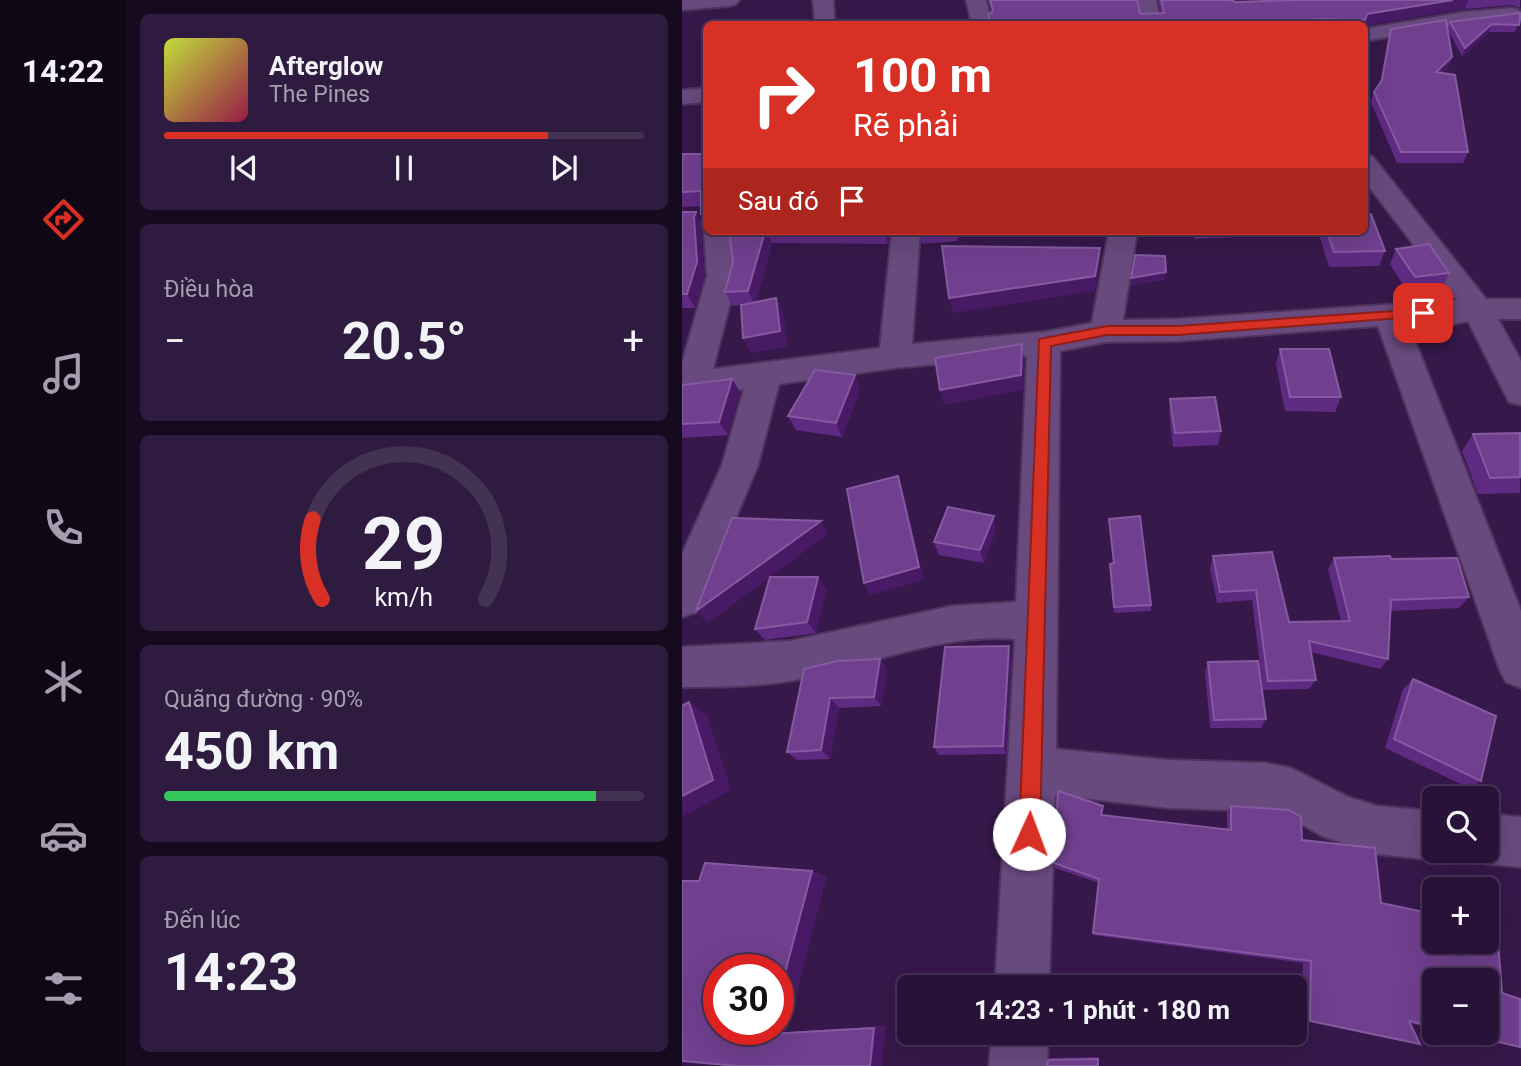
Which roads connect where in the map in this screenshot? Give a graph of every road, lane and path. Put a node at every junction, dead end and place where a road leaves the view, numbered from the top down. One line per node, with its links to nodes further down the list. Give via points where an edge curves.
1 (729, 0): 5 (street)
2 (823, 0): 7 (street)
3 (976, 0): 8 (street)
4 (1146, 0): 9 (street)
5 (682, 4)
6 (1511, 13): 10 (street)
7 (825, 21)
8 (980, 21)
9 (1150, 21)
10 (1368, 34)
11 (703, 95): 12 (street)
12 (682, 97)
13 (1368, 167): 17 (street)
14 (712, 235): 23 (street, via 722,276)
15 (906, 235): 21 (street)
16 (1122, 235): 19 (street)
17 (1477, 309): 18 (street); 19 (street); 24 (street); 28 (street, via 1394,326)
18 (1520, 309)
19 (1107, 331): 20 (street)
20 (1044, 342): 21 (street); 26 (street)
21 (895, 357): 22 (street)
22 (765, 374): 23 (street); 25 (street, via 740,465)
23 (688, 384)
24 (1520, 393)
25 (682, 599)
26 (1036, 623): 27 (street, via 1016,619 952,626 803,658); 29 (street)
27 (682, 667)
28 (1520, 668)
29 (1032, 768): 30 (street, via 1169,784 1265,787 1291,792 1339,818 1377,830); 33 (street)
30 (1422, 834)
31 (1499, 840): 32 (street)
32 (1520, 842)
33 (1023, 975)
34 (1019, 1045): 35 (street)
35 (1018, 1066)

